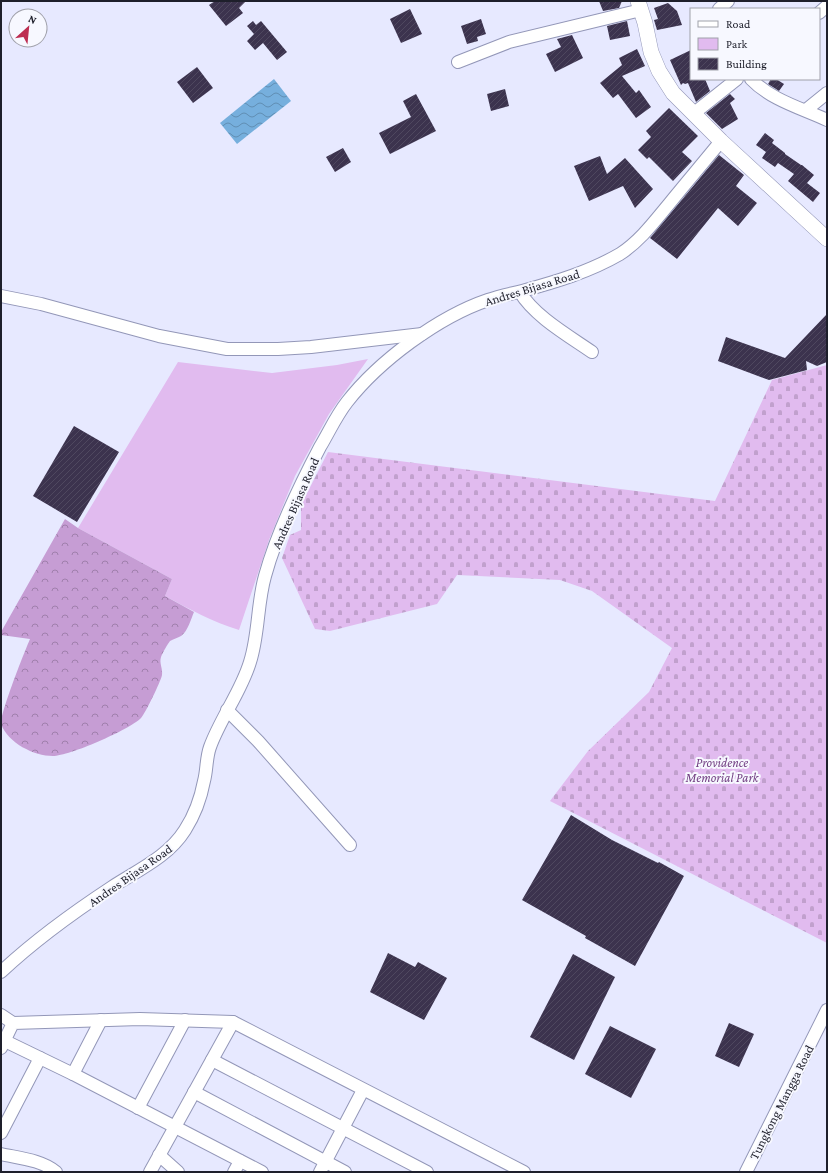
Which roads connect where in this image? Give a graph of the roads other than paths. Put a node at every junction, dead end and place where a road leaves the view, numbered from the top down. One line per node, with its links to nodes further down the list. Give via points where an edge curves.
1 (728, 1): 3 (street)
2 (639, 5): 4 (street, via 509,42); 9 (main road, via 651,52 659,71)
3 (720, 8)
4 (458, 62)
5 (736, 80): 9 (street)
6 (752, 80): 8 (street, via 776,98)
7 (827, 93): 8 (street)
8 (806, 110): 10 (street)
9 (693, 114): 11 (main road)
10 (827, 120)
11 (721, 141): 12 (main road); 13 (street, Andres Bijasa Road, via 629,248 580,273)
12 (827, 239)
13 (520, 292): 15 (street, Andres Bijasa Road, via 487,300); 16 (street, via 537,312)
14 (1, 296): 15 (street, via 159,336 227,349 311,347)
15 (423, 334): 17 (street, Andres Bijasa Road, via 378,369 348,401 304,478 273,550 264,579 256,642 250,665)
16 (592, 352)
17 (227, 710): 18 (street, via 258,740); 19 (street, Andres Bijasa Road, via 208,751 198,802 186,829 172,848 48,932)
18 (350, 845)
19 (1, 972)
20 (827, 1010): 48 (street, Tungkong Mangga Road)
21 (1, 1015): 25 (street)
22 (101, 1020): 23 (street); 25 (street); 29 (street)
23 (184, 1020): 24 (street); 32 (street)
24 (233, 1022): 28 (street); 30 (street)
25 (13, 1023): 26 (street)
26 (3, 1044): 27 (street)
27 (40, 1058): 29 (street); 35 (street)
28 (212, 1060): 31 (street); 34 (street)
29 (73, 1074): 32 (street)
30 (363, 1090): 34 (street); 47 (street)
31 (194, 1092): 33 (street); 39 (street)
32 (138, 1108): 33 (street)
33 (175, 1127): 37 (street); 38 (street)
34 (343, 1129): 39 (street); 46 (street)
35 (1, 1132)
36 (1, 1154): 40 (street, via 37,1162)
37 (159, 1155): 41 (street); 42 (street)
38 (240, 1161): 43 (street); 44 (street)
39 (323, 1167): 45 (street)
40 (56, 1172)
41 (150, 1172)
42 (178, 1172)
43 (234, 1172)
44 (262, 1172)
45 (345, 1172)
46 (427, 1172)
47 (524, 1172)
48 (746, 1172)

